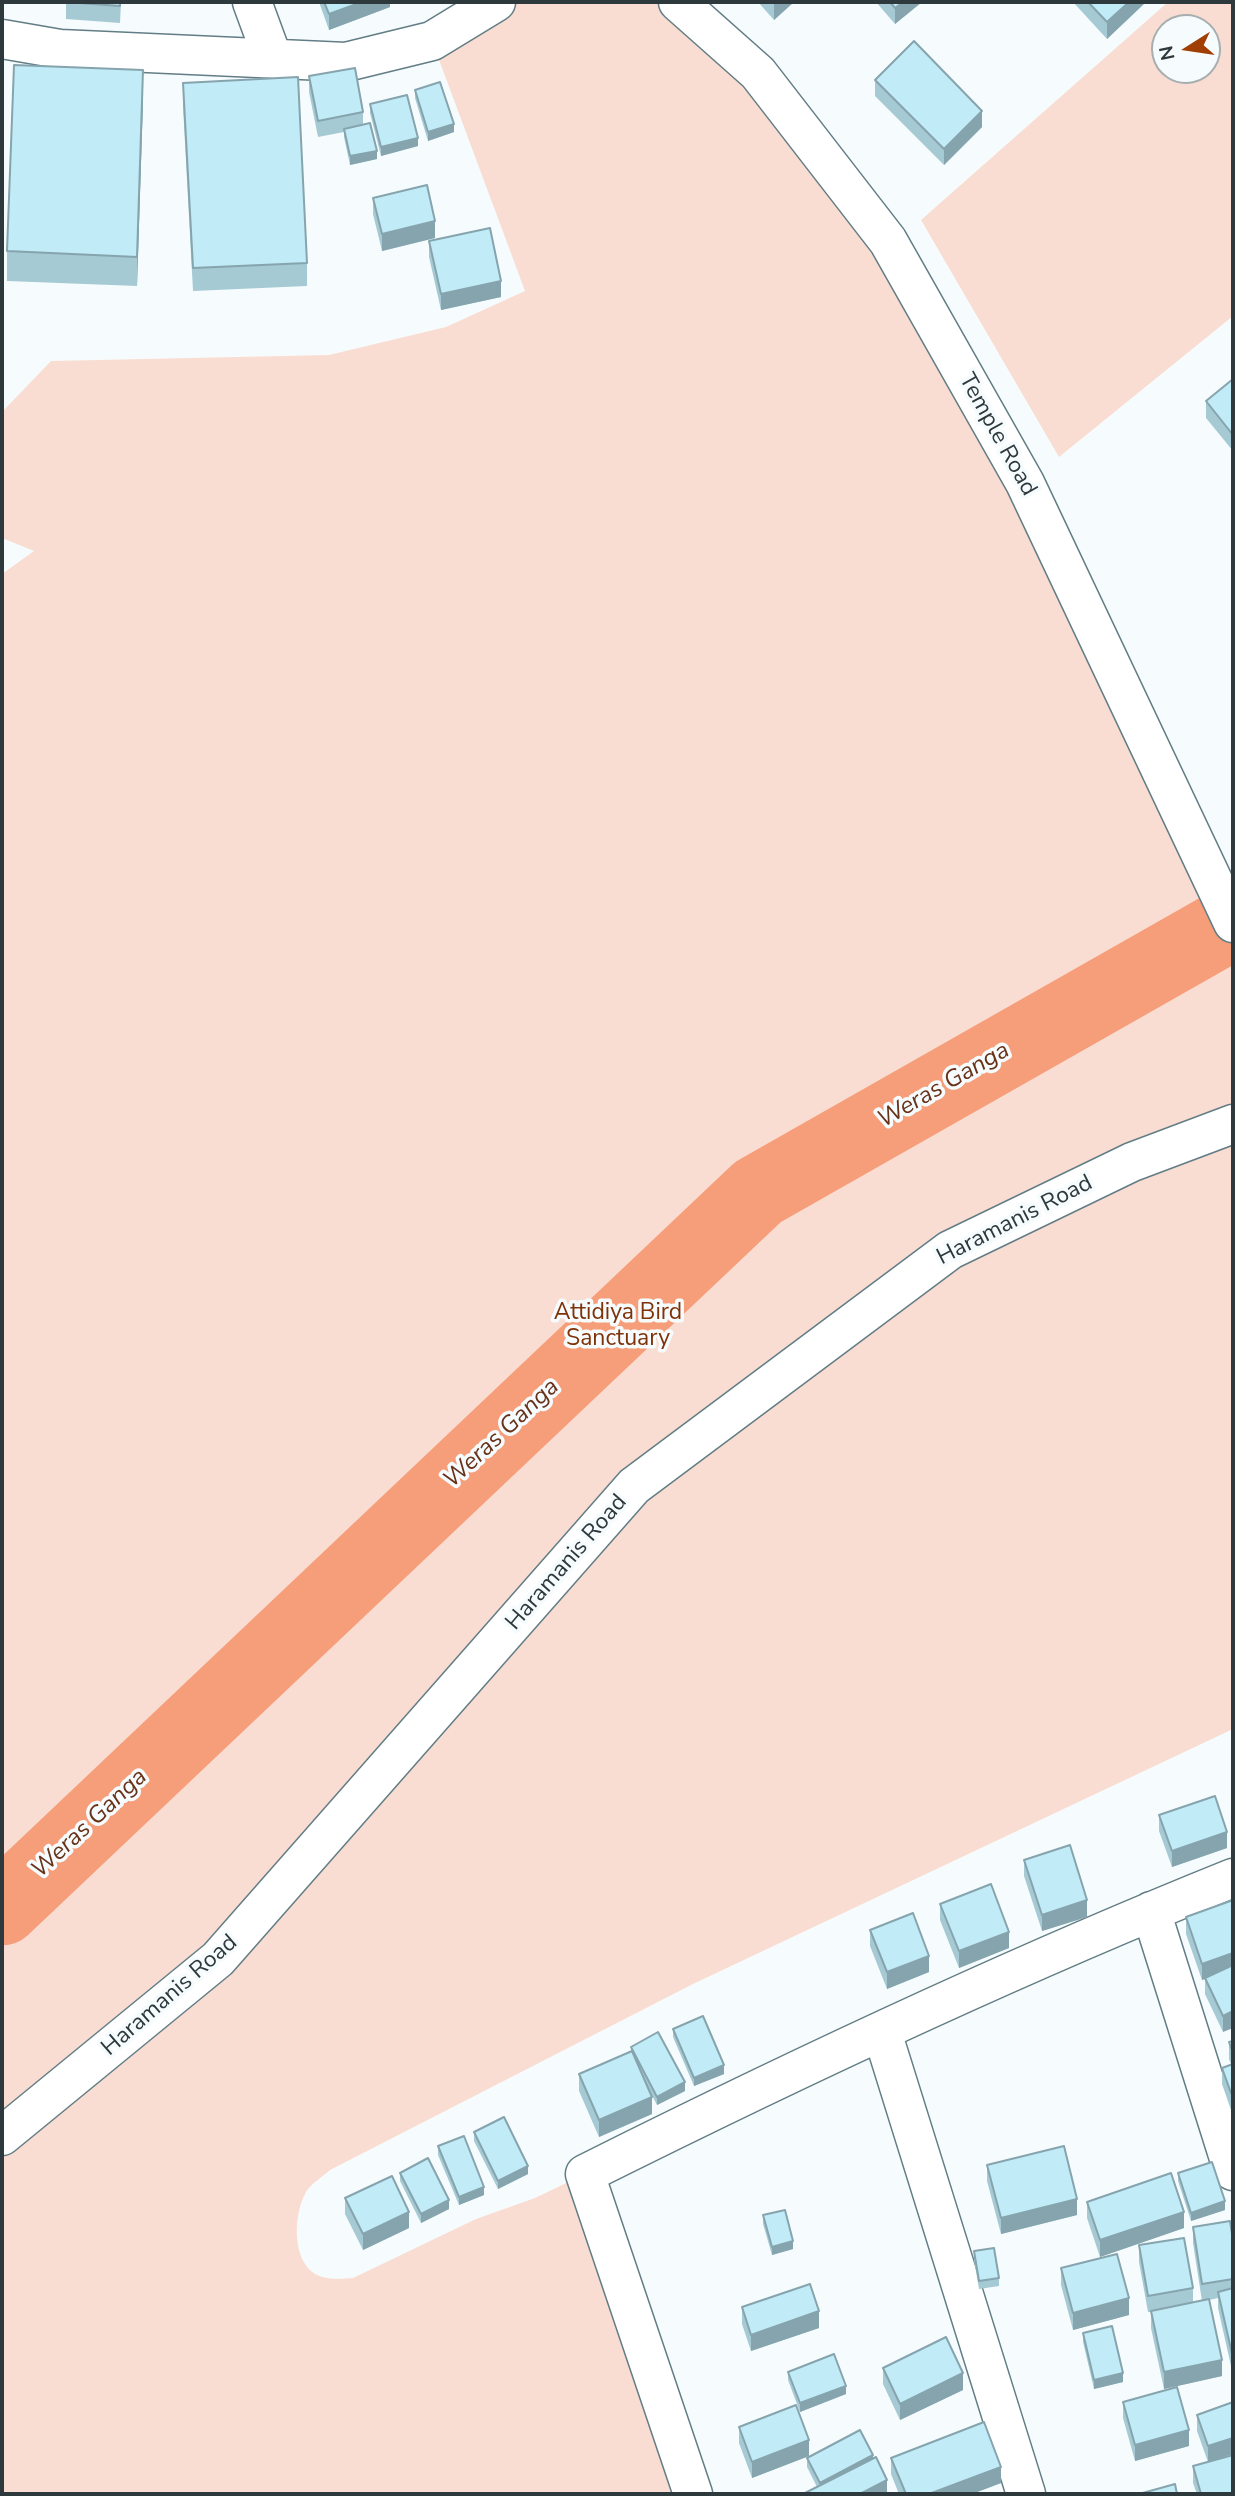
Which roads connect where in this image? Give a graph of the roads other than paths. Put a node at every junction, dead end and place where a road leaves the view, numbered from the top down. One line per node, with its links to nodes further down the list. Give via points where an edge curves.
1 (252, 2): 5 (street)
2 (496, 2): 5 (street, via 432,41 383,54 346,62)
3 (678, 2): 6 (street, Temple Road, via 758,73 888,241 1025,483)
4 (2, 39): 5 (street, via 60,49)
5 (273, 59)
6 (1233, 923)
7 (1233, 1124): 11 (street, Haramanis Road, via 1132,1162 950,1250 634,1486 218,1959)
8 (1233, 1878): 9 (street)
9 (1151, 1911): 10 (street); 12 (street)
10 (881, 2032): 13 (street, via 585,2174); 14 (street)
11 (2, 2136)
12 (1233, 2171)
13 (693, 2494)
14 (1026, 2494)

